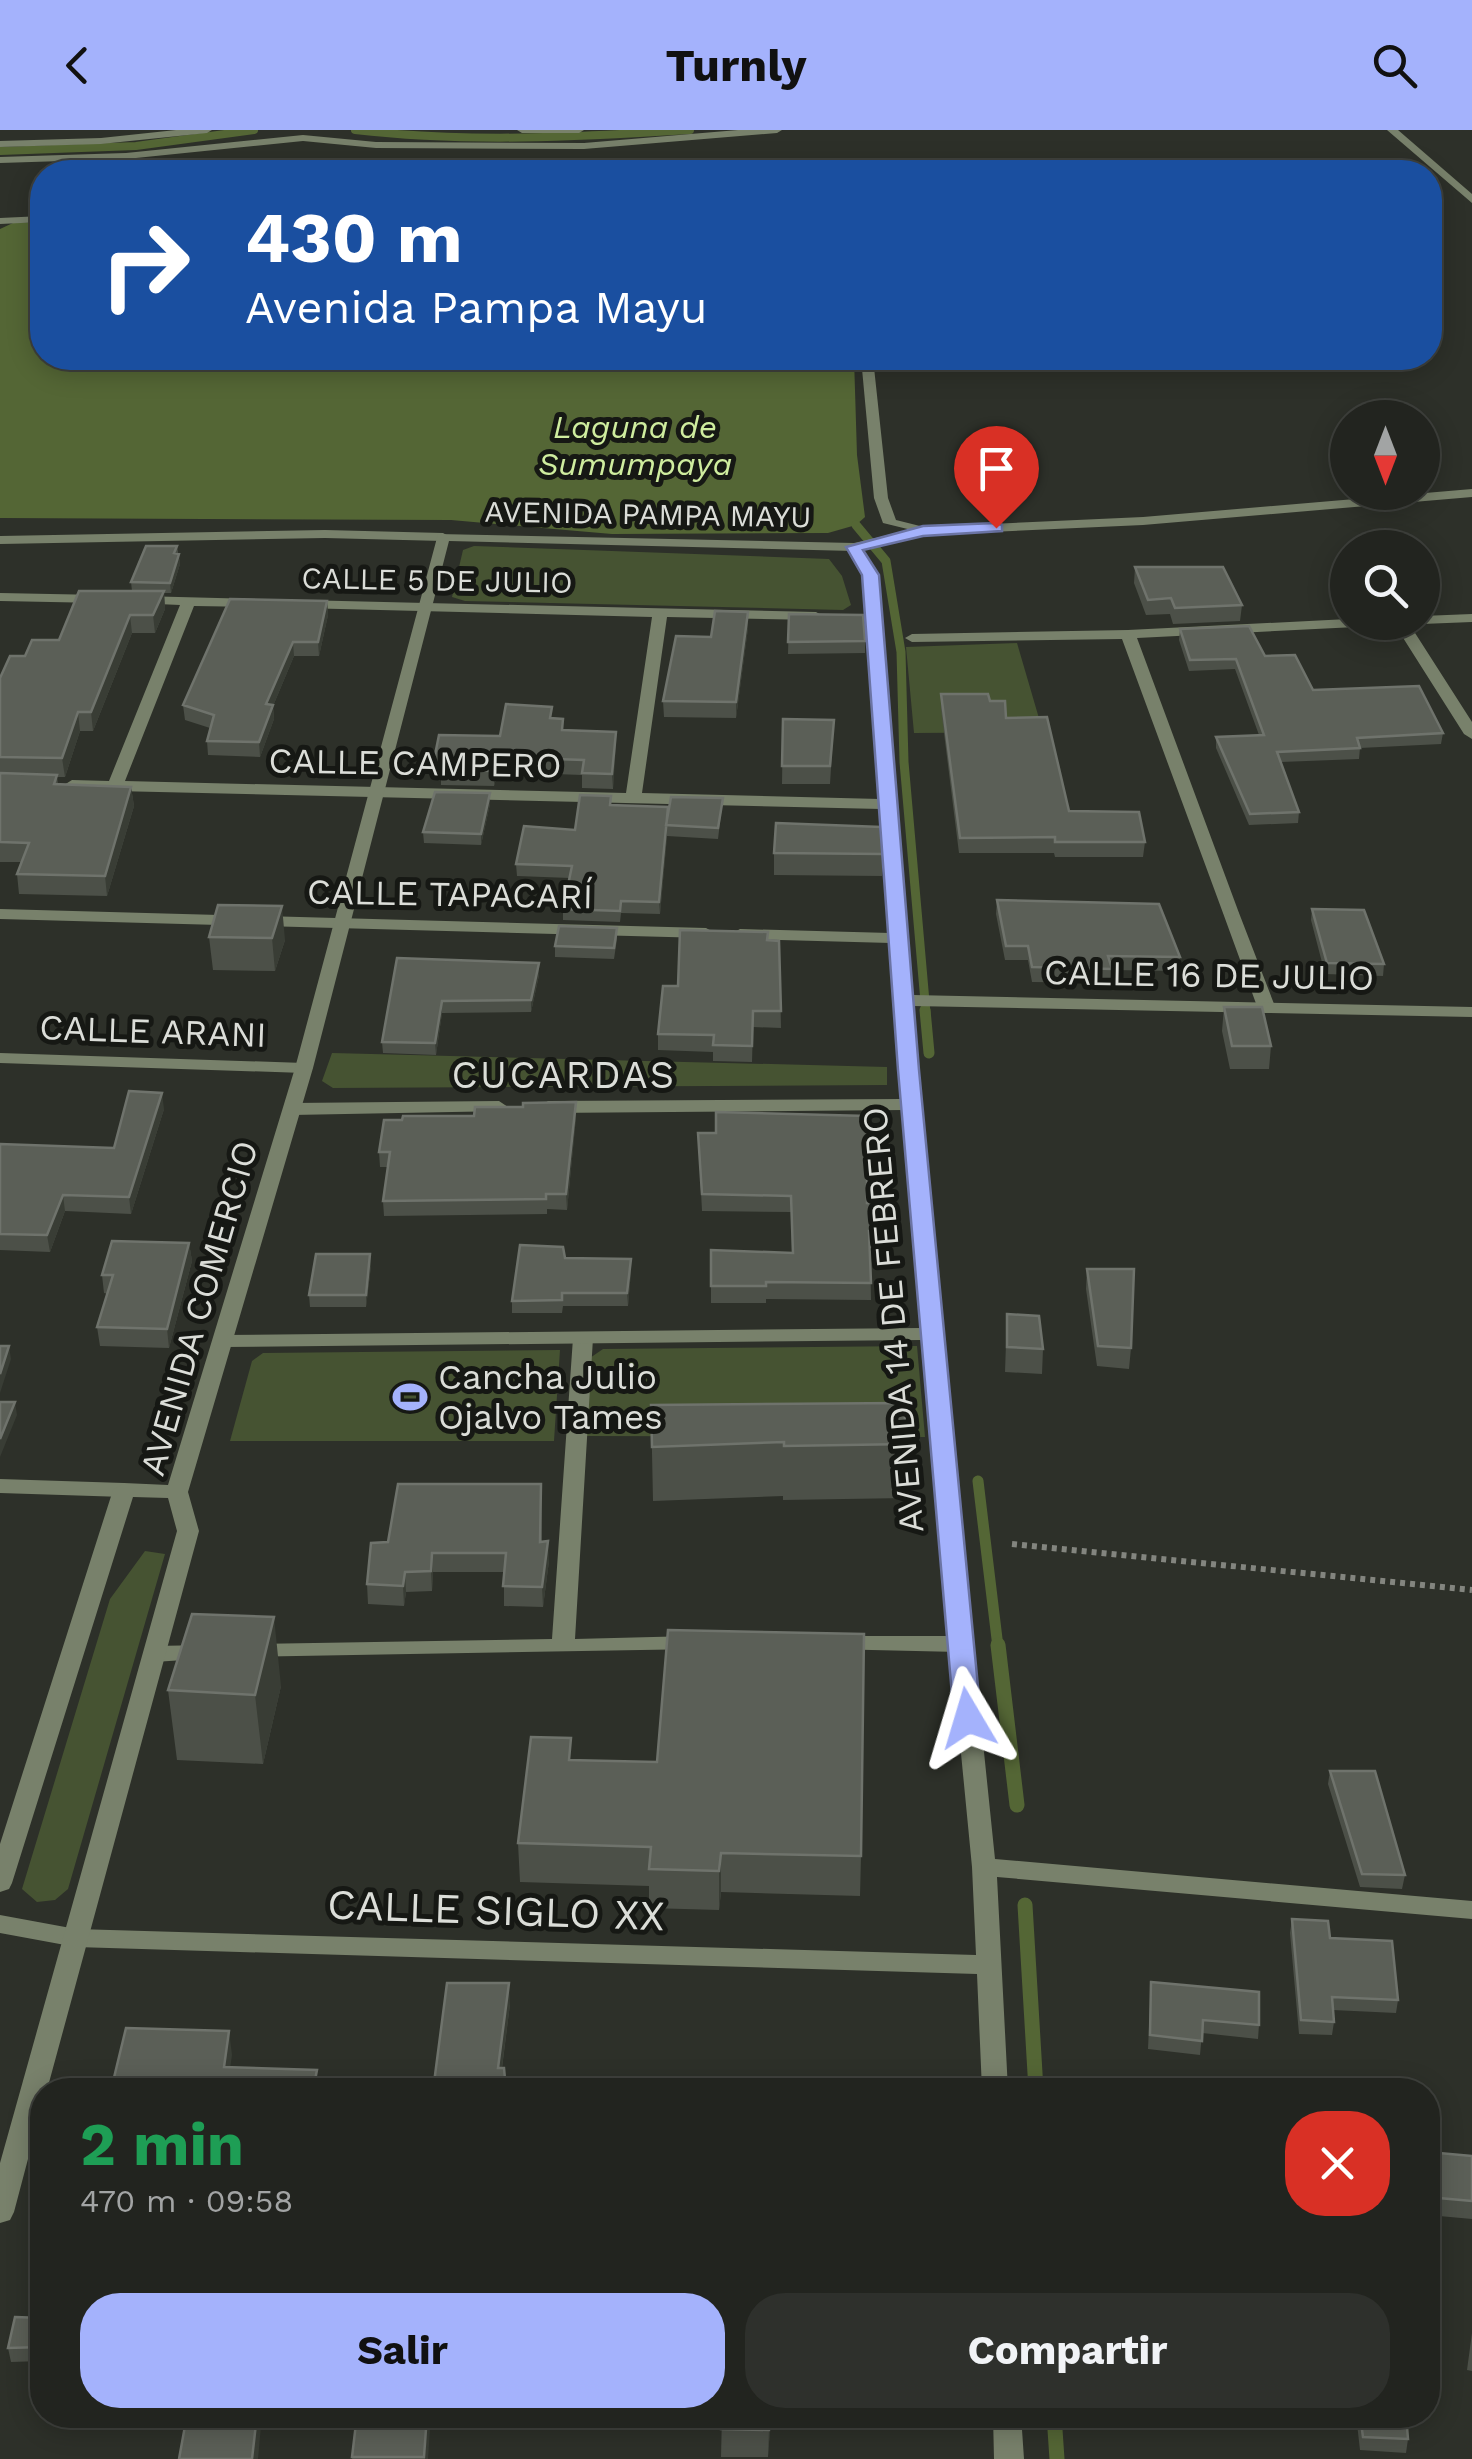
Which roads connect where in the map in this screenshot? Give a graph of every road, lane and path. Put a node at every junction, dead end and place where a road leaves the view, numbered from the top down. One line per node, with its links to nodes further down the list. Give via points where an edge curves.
1 (206, 130): 6 (street)
2 (522, 130): 3 (street)
3 (579, 130)
4 (777, 130): 7 (street, via 584,146 303,138 126,156)
5 (1392, 130): 8 (street)
6 (0, 144)
7 (0, 160)
8 (1426, 160)
9 (1442, 174): 10 (street)
10 (1472, 200)
11 (30, 220): 12 (street)
12 (0, 221)
13 (868, 370): 15 (street, via 881,498 890,522)
14 (1472, 494): 15 (street, AVENIDA PAMPA MAYU)
15 (923, 531): 18 (street, AVENIDA PAMPA MAYU)
16 (443, 537): 17 (street, AVENIDA PAMPA MAYU); 18 (street, AVENIDA PAMPA MAYU); 25 (street, AVENIDA COMERCIO)
17 (0, 540)
18 (854, 547): 29 (street, AVENIDA 14 DE FEBRERO, via 870,575)
19 (0, 596): 20 (street)
20 (113, 599)
21 (132, 600): 22 (street, CALLE 5 DE JULIO)
22 (189, 601): 23 (street, CALLE 5 DE JULIO); 38 (street)
23 (267, 603)
24 (287, 604): 25 (street, CALLE 5 DE JULIO)
25 (424, 607): 26 (street, CALLE 5 DE JULIO); 39 (street, AVENIDA COMERCIO)
26 (660, 612): 27 (street, CALLE 5 DE JULIO); 40 (street)
27 (834, 616)
28 (854, 617): 29 (street)
29 (873, 618): 41 (street, AVENIDA 14 DE FEBRERO)
30 (1472, 618): 31 (street)
31 (1440, 619)
32 (1330, 624): 33 (street)
33 (1128, 634): 34 (street); 46 (street)
34 (912, 638)
35 (1412, 640): 36 (street)
36 (1472, 734)
37 (58, 785): 38 (street, CALLE CAMPERO)
38 (115, 786): 39 (street, CALLE CAMPERO)
39 (374, 792): 40 (street, CALLE CAMPERO); 43 (street, AVENIDA COMERCIO)
40 (633, 798): 41 (street, CALLE CAMPERO)
41 (889, 804): 44 (street, AVENIDA 14 DE FEBRERO)
42 (0, 914): 43 (street, CALLE TAPACARÍ)
43 (340, 924): 44 (street, CALLE TAPACARÍ); 49 (street, AVENIDA COMERCIO)
44 (898, 938): 45 (street, AVENIDA 14 DE FEBRERO)
45 (908, 1001): 46 (street, CALLE 16 DE JULIO); 50 (street, AVENIDA 14 DE FEBRERO)
46 (1267, 1009): 47 (street, CALLE 16 DE JULIO)
47 (1472, 1012)
48 (1, 1060): 49 (street, CALLE ARANI)
49 (304, 1068): 51 (street, AVENIDA COMERCIO)
50 (911, 1104): 51 (street); 52 (street, AVENIDA 14 DE FEBRERO)
51 (292, 1108): 54 (street, AVENIDA COMERCIO)
52 (931, 1334): 53 (street); 63 (street, AVENIDA 14 DE FEBRERO)
53 (582, 1338): 54 (street); 60 (street)
54 (224, 1342): 57 (street, AVENIDA COMERCIO)
55 (0, 1486): 56 (street)
56 (124, 1490): 57 (street); 66 (street, AVENIDA COMERCIO)
57 (178, 1492): 64 (street, AVENIDA COMERCIO, via 188,1531)
58 (1012, 1544): 59 (path)
59 (1472, 1590)
60 (563, 1644): 61 (street); 64 (street)
61 (722, 1644)
62 (820, 1644): 63 (street)
63 (959, 1644): 65 (street, AVENIDA 14 DE FEBRERO)
64 (154, 1654): 69 (street, AVENIDA COMERCIO)
65 (984, 1867): 67 (street); 70 (street, AVENIDA 14 DE FEBRERO)
66 (0, 1883)
67 (1472, 1910)
68 (0, 1924): 69 (street, CALLE SIGLO XX)
69 (76, 1938): 70 (street, CALLE SIGLO XX); 71 (street, AVENIDA COMERCIO)
70 (990, 1965): 72 (street, AVENIDA 14 DE FEBRERO)
71 (37, 2078)
72 (994, 2078)
73 (30, 2104): 74 (street, AVENIDA COMERCIO)
74 (0, 2212)
75 (1008, 2428): 76 (street)
76 (1009, 2459)

